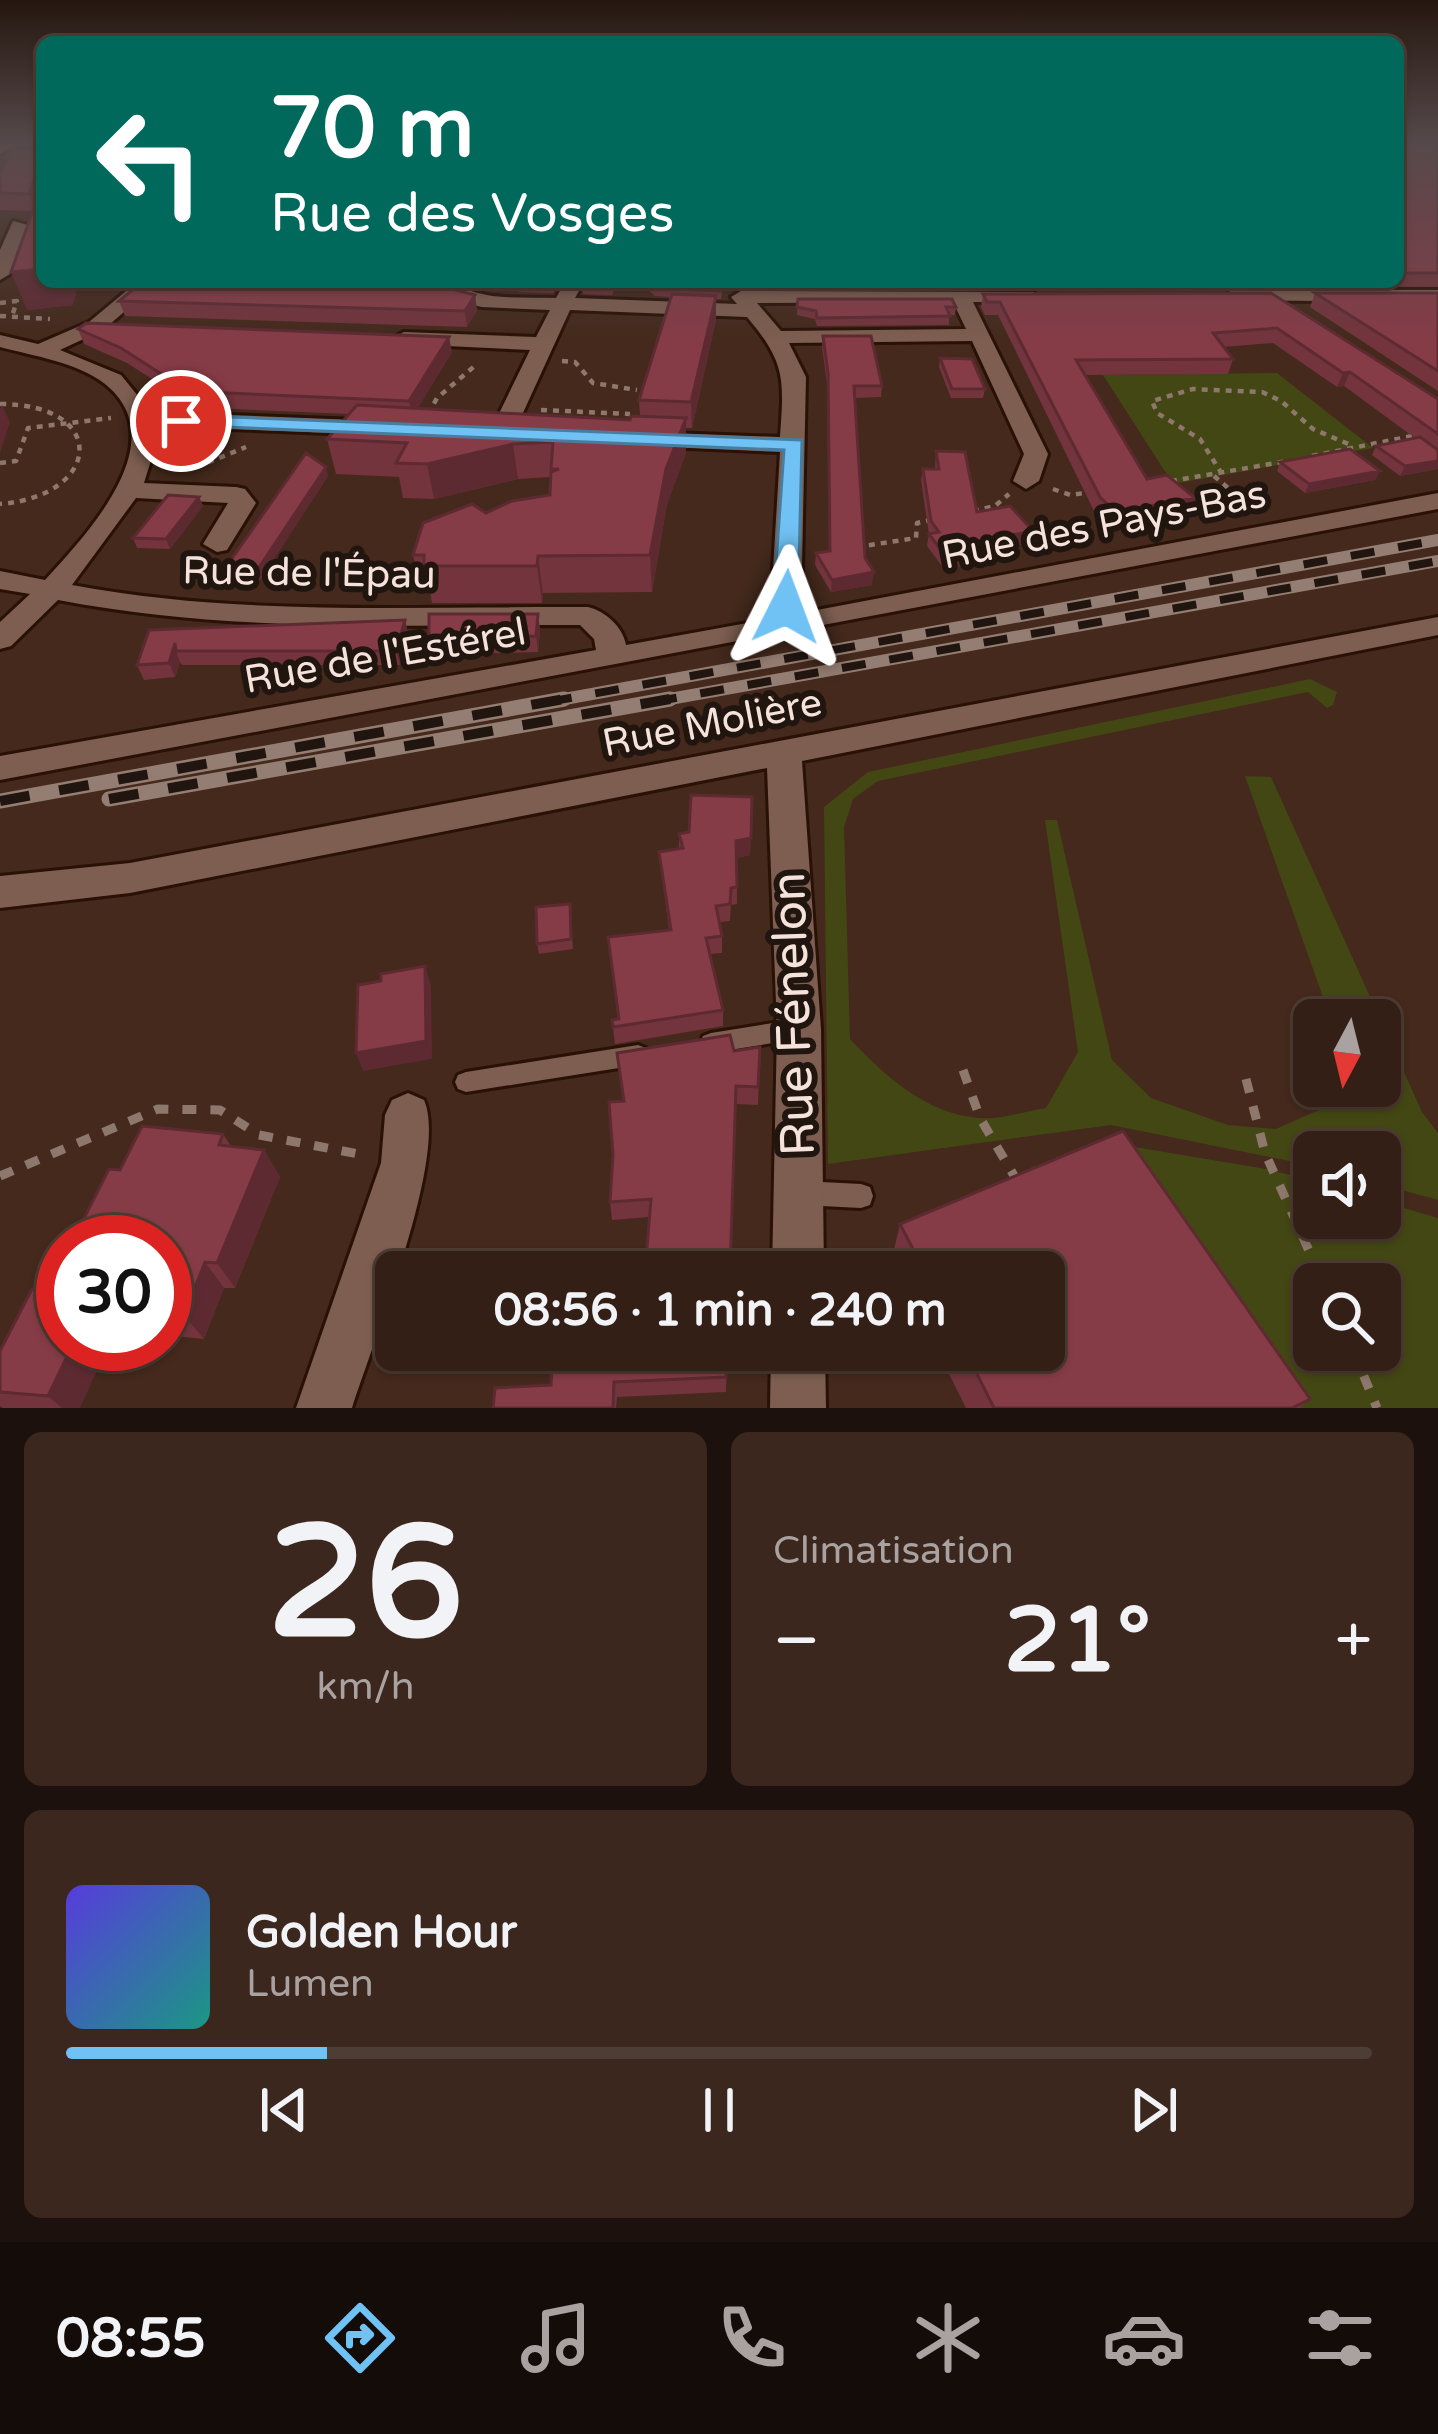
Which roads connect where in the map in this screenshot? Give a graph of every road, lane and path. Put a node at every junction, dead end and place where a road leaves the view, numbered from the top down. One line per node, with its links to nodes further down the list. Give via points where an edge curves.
1 (36, 213): 3 (street, via 2,216)
2 (36, 223): 3 (street)
3 (6, 224): 4 (street)
4 (0, 274)
5 (142, 288): 16 (street)
6 (402, 290): 7 (street, via 482,301)
7 (568, 293): 13 (street); 23 (street)
8 (960, 296): 9 (street); 13 (street); 19 (street)
9 (1052, 296)
10 (1217, 296): 11 (street)
11 (1272, 296): 12 (street); 15 (street)
12 (1438, 296)
13 (740, 297): 21 (street)
14 (0, 303): 17 (path, via 17,301)
15 (1301, 315)
16 (96, 326): 18 (street); 24 (street)
17 (6, 328): 24 (street)
18 (140, 328)
19 (976, 335): 21 (street); 40 (street, via 1036,454)
20 (375, 337): 22 (street)
21 (776, 337): 34 (street, via 795,377)
22 (492, 341): 23 (street); 32 (path, via 437,398)
23 (544, 344): 30 (street)
24 (40, 351): 26 (street, via 115,381)
25 (0, 404): 28 (path, via 45,405)
26 (142, 416): 28 (path); 29 (street); 43 (street, via 147,446)
27 (562, 423): 30 (street); 30 (path); 31 (path)
28 (73, 424): 38 (path, via 28,428 16,461); 45 (path, via 77,460 68,484 41,501)
29 (293, 425): 32 (street); 43 (path)
30 (499, 425)
31 (626, 426): 34 (street)
32 (422, 430)
33 (1418, 435): 35 (path)
34 (794, 445): 53 (street)
35 (1356, 447): 36 (path); 39 (path, via 1318,433 1274,396 1160,394 1152,401 1157,413 1200,439)
36 (1311, 456)
37 (1289, 461): 39 (path)
38 (0, 463)
39 (1218, 475): 41 (path); 48 (path)
40 (1027, 481): 42 (path, via 1070,495); 46 (path, via 995,506)
41 (1153, 484)
42 (1112, 489)
43 (129, 490): 49 (street, via 236,494 243,503); 52 (street)
44 (1438, 501): 48 (street, Rue des Pays-Bas)
45 (0, 504)
46 (956, 514)
47 (937, 519): 50 (path, via 917,523 916,538)
48 (1278, 531): 53 (street, Rue des Pays-Bas)
49 (217, 544)
50 (852, 548)
51 (0, 580): 52 (street)
52 (51, 592): 55 (street); 56 (street, Rue de l'Épau, via 232,616 589,616 609,637)
53 (785, 626): 56 (street, Rue de l'Estérel)
54 (1438, 626): 57 (street, Rue Molière)
55 (0, 640)
56 (614, 657): 58 (street, Rue de l'Estérel)
57 (784, 755): 59 (street, Rue Molière, via 130,878); 60 (street, Rue Fénelon)
58 (0, 768)
59 (0, 892)
60 (799, 1029): 63 (lane); 67 (street, Rue Fénelon)
61 (963, 1070): 66 (path, via 980,1118)
62 (1246, 1079): 70 (path, via 1265,1153)
63 (466, 1082)
64 (406, 1139): 65 (path, via 259,1135 220,1110 158,1109); 73 (street)
65 (2, 1177)
66 (1020, 1184)
67 (799, 1193): 68 (lane); 69 (street, Rue Fénelon)
68 (861, 1196)
69 (798, 1251)
70 (1315, 1263)
71 (798, 1371): 74 (street)
72 (1362, 1371): 75 (path)
73 (324, 1408)
74 (798, 1408)
75 (1377, 1408)

